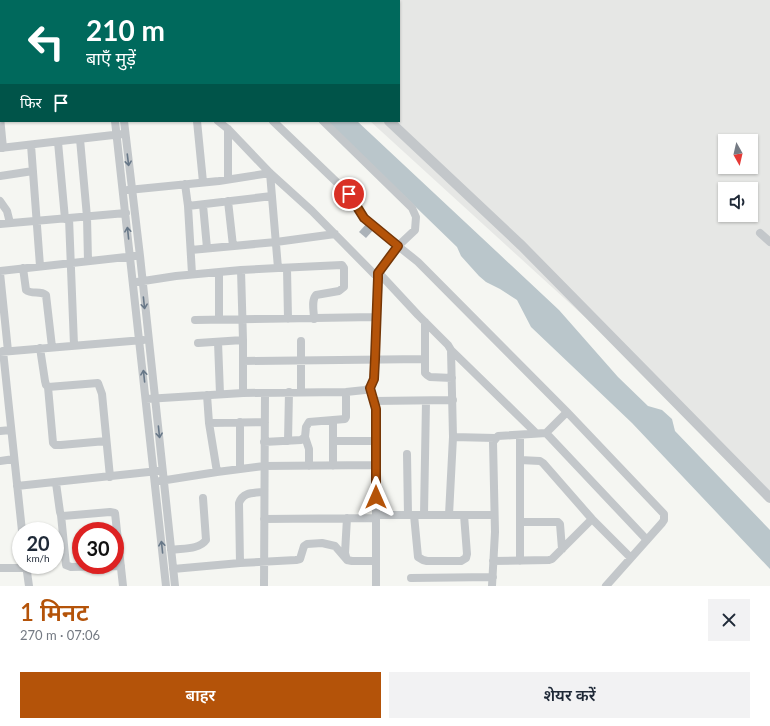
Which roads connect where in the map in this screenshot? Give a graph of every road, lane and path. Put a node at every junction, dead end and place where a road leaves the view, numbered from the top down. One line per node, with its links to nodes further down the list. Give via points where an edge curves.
1 (0, 122): 14 (street)
2 (115, 122): 10 (street)
3 (124, 122): 10 (street)
4 (197, 122): 19 (street)
5 (219, 122): 9 (street)
6 (274, 122): 39 (street, via 349,194 364,218)
7 (324, 122): 39 (street, via 412,208 416,217 415,230)
8 (390, 122): 131 (street, via 522,246)
9 (228, 129): 16 (street); 18 (street)
10 (121, 134): 11 (street); 21 (street, one-way to 21); 22 (street)
11 (80, 139): 12 (street); 29 (street)
12 (58, 142): 13 (street); 30 (street)
13 (31, 145): 14 (street); 15 (street)
14 (1, 148)
15 (33, 171): 17 (street); 31 (street)
16 (270, 173): 18 (street); 23 (street); 35 (street)
17 (0, 176)
18 (228, 179): 19 (street)
19 (203, 182): 20 (street)
20 (185, 184): 21 (street); 27 (street)
21 (132, 189): 22 (street); 42 (street)
22 (123, 190): 28 (street)
23 (272, 196): 25 (street); 36 (street)
24 (0, 201): 32 (street, via 7,210)
25 (228, 202): 26 (street); 38 (street)
26 (203, 205): 27 (street); 40 (street)
27 (188, 206): 41 (street)
28 (126, 214): 29 (street); 43 (street, one-way to 28)
29 (87, 217): 30 (street); 44 (street)
30 (67, 218): 31 (street); 45 (street)
31 (37, 221): 32 (street); 46 (street)
32 (10, 223): 33 (street)
33 (0, 224)
34 (760, 233): 37 (street)
35 (335, 234): 36 (street); 54 (street)
36 (276, 242): 38 (street); 48 (street)
37 (770, 242)
38 (233, 246): 40 (street)
39 (398, 246): 54 (street); 94 (street, via 418,262)
40 (207, 248): 41 (street)
41 (191, 250): 53 (street)
42 (140, 256): 43 (street); 55 (street)
43 (130, 257): 44 (street); 55 (street)
44 (88, 261): 45 (street)
45 (70, 263): 46 (street); 70 (street)
46 (40, 266): 47 (street)
47 (23, 268): 51 (street); 71 (street, via 26,290 46,295)
48 (278, 268): 49 (street); 50 (street)
49 (287, 268): 60 (street); 61 (street, via 339,264 344,268 345,283 342,290 319,294 313,298)
50 (241, 270): 52 (street); 58 (street)
51 (0, 272): 56 (street)
52 (219, 272): 53 (street); 59 (street)
53 (192, 274): 55 (street)
54 (378, 275): 57 (street); 63 (street)
55 (137, 282): 64 (street); 65 (street, one-way to 65)
56 (1, 294): 74 (street)
57 (376, 317): 61 (street); 75 (street)
58 (243, 318): 59 (street); 60 (street); 66 (street)
59 (219, 319): 62 (street)
60 (288, 319): 61 (street)
61 (314, 319)
62 (195, 320)
63 (425, 322): 73 (street); 76 (street)
64 (140, 340): 65 (street); 70 (street); 90 (street, one-way to 64)
65 (148, 340): 89 (street)
66 (243, 340): 68 (street); 78 (street)
67 (301, 341): 77 (street)
68 (218, 342): 69 (street); 87 (street)
69 (198, 343)
70 (74, 345): 71 (street)
71 (52, 347): 72 (street)
72 (40, 348): 74 (street); 80 (street)
73 (451, 350): 79 (street); 101 (street)
74 (4, 351): 99 (street)
75 (375, 359): 76 (street); 77 (street); 81 (street, via 374,379)
76 (425, 359): 79 (street, via 427,376)
77 (301, 360): 78 (street); 84 (street)
78 (243, 361): 86 (street)
79 (452, 378): 91 (street)
80 (48, 387): 107 (street, via 98,383 102,394); 107 (street, via 53,443 61,445)
81 (370, 388): 85 (street); 92 (street)
82 (265, 392): 83 (street); 86 (street); 97 (street)
83 (289, 392): 84 (street); 108 (street)
84 (301, 392): 85 (street)
85 (346, 392): 95 (street, via 345,419)
86 (242, 393): 87 (street)
87 (220, 394): 88 (street)
88 (207, 395): 89 (street); 98 (street)
89 (155, 398): 90 (street); 121 (street, one-way to 121)
90 (146, 399): 122 (street)
91 (453, 400): 93 (street); 105 (street)
92 (374, 401): 93 (street); 110 (street)
93 (426, 401): 134 (street)
94 (567, 412): 102 (street); 145 (street, via 664,514 664,520)
95 (333, 420): 104 (street, via 309,422); 109 (street)
96 (240, 422): 97 (street); 98 (street); 120 (street)
97 (264, 422): 111 (street)
98 (209, 423): 123 (street)
99 (11, 430): 100 (street); 113 (street)
100 (0, 431)
101 (536, 433): 102 (street); 103 (street)
102 (546, 433): 145 (street)
103 (520, 435): 106 (street); 114 (street)
104 (305, 437): 108 (street, via 301,440); 118 (street, via 309,448)
105 (453, 437): 106 (street); 135 (street)
106 (495, 438): 137 (street)
107 (106, 441): 124 (street)
108 (288, 441): 111 (street)
109 (333, 441): 110 (street); 119 (street)
110 (376, 441): 116 (street)
111 (264, 442): 117 (street)
112 (406, 454): 133 (street)
113 (14, 459): 115 (street); 128 (street)
114 (520, 460): 141 (street, via 543,463); 144 (street)
115 (0, 461)
116 (376, 465): 119 (street); 138 (street)
117 (264, 466): 118 (street); 120 (street); 129 (street)
118 (309, 466): 119 (street)
119 (333, 466)
120 (240, 469): 123 (street)
121 (163, 470): 122 (street); 125 (street)
122 (154, 472): 124 (street); 126 (street)
123 (217, 472): 125 (street)
124 (110, 477): 127 (street)
125 (164, 480): 126 (street); 147 (street)
126 (155, 481): 165 (street, one-way to 126)
127 (56, 483): 128 (street); 132 (street)
128 (17, 486): 142 (street)
129 (264, 492): 140 (street); 154 (street, via 246,494 239,503)
130 (204, 498): 147 (street, via 206,540 197,547)
131 (770, 498)
132 (61, 515): 143 (street, via 110,512 115,513); 157 (street, via 66,565)
133 (411, 515): 134 (street); 136 (street, via 418,556 427,561 461,561 466,558); 138 (street)
134 (424, 515): 135 (street)
135 (449, 515): 136 (street)
136 (464, 515): 137 (street)
137 (494, 515): 151 (street)
138 (376, 516): 139 (street); 150 (street)
139 (347, 518): 140 (street); 149 (street)
140 (264, 519): 153 (street)
141 (592, 519): 146 (street); 148 (street)
142 (21, 522)
143 (116, 522)
144 (520, 522): 146 (street, via 558,522); 152 (street)
145 (646, 540): 148 (street)
146 (562, 549): 152 (street, via 549,560)
147 (171, 550): 158 (street)
148 (631, 558): 170 (street)
149 (347, 560): 150 (street); 153 (street, via 335,546 322,543 304,546 300,559)
150 (376, 561): 168 (street)
151 (493, 561): 152 (street); 161 (street)
152 (520, 561)
153 (264, 562): 154 (street); 167 (street)
154 (240, 563): 158 (street)
155 (12, 567): 156 (street)
156 (0, 568)
157 (72, 568)
158 (173, 569): 166 (street)
159 (27, 574): 163 (street)
160 (122, 574): 164 (street)
161 (493, 577): 162 (street); 169 (street)
162 (411, 578)
163 (29, 586)
164 (123, 586)
165 (166, 586)
166 (175, 586)
167 (264, 586)
168 (376, 586)
169 (492, 586)
170 (606, 586)

